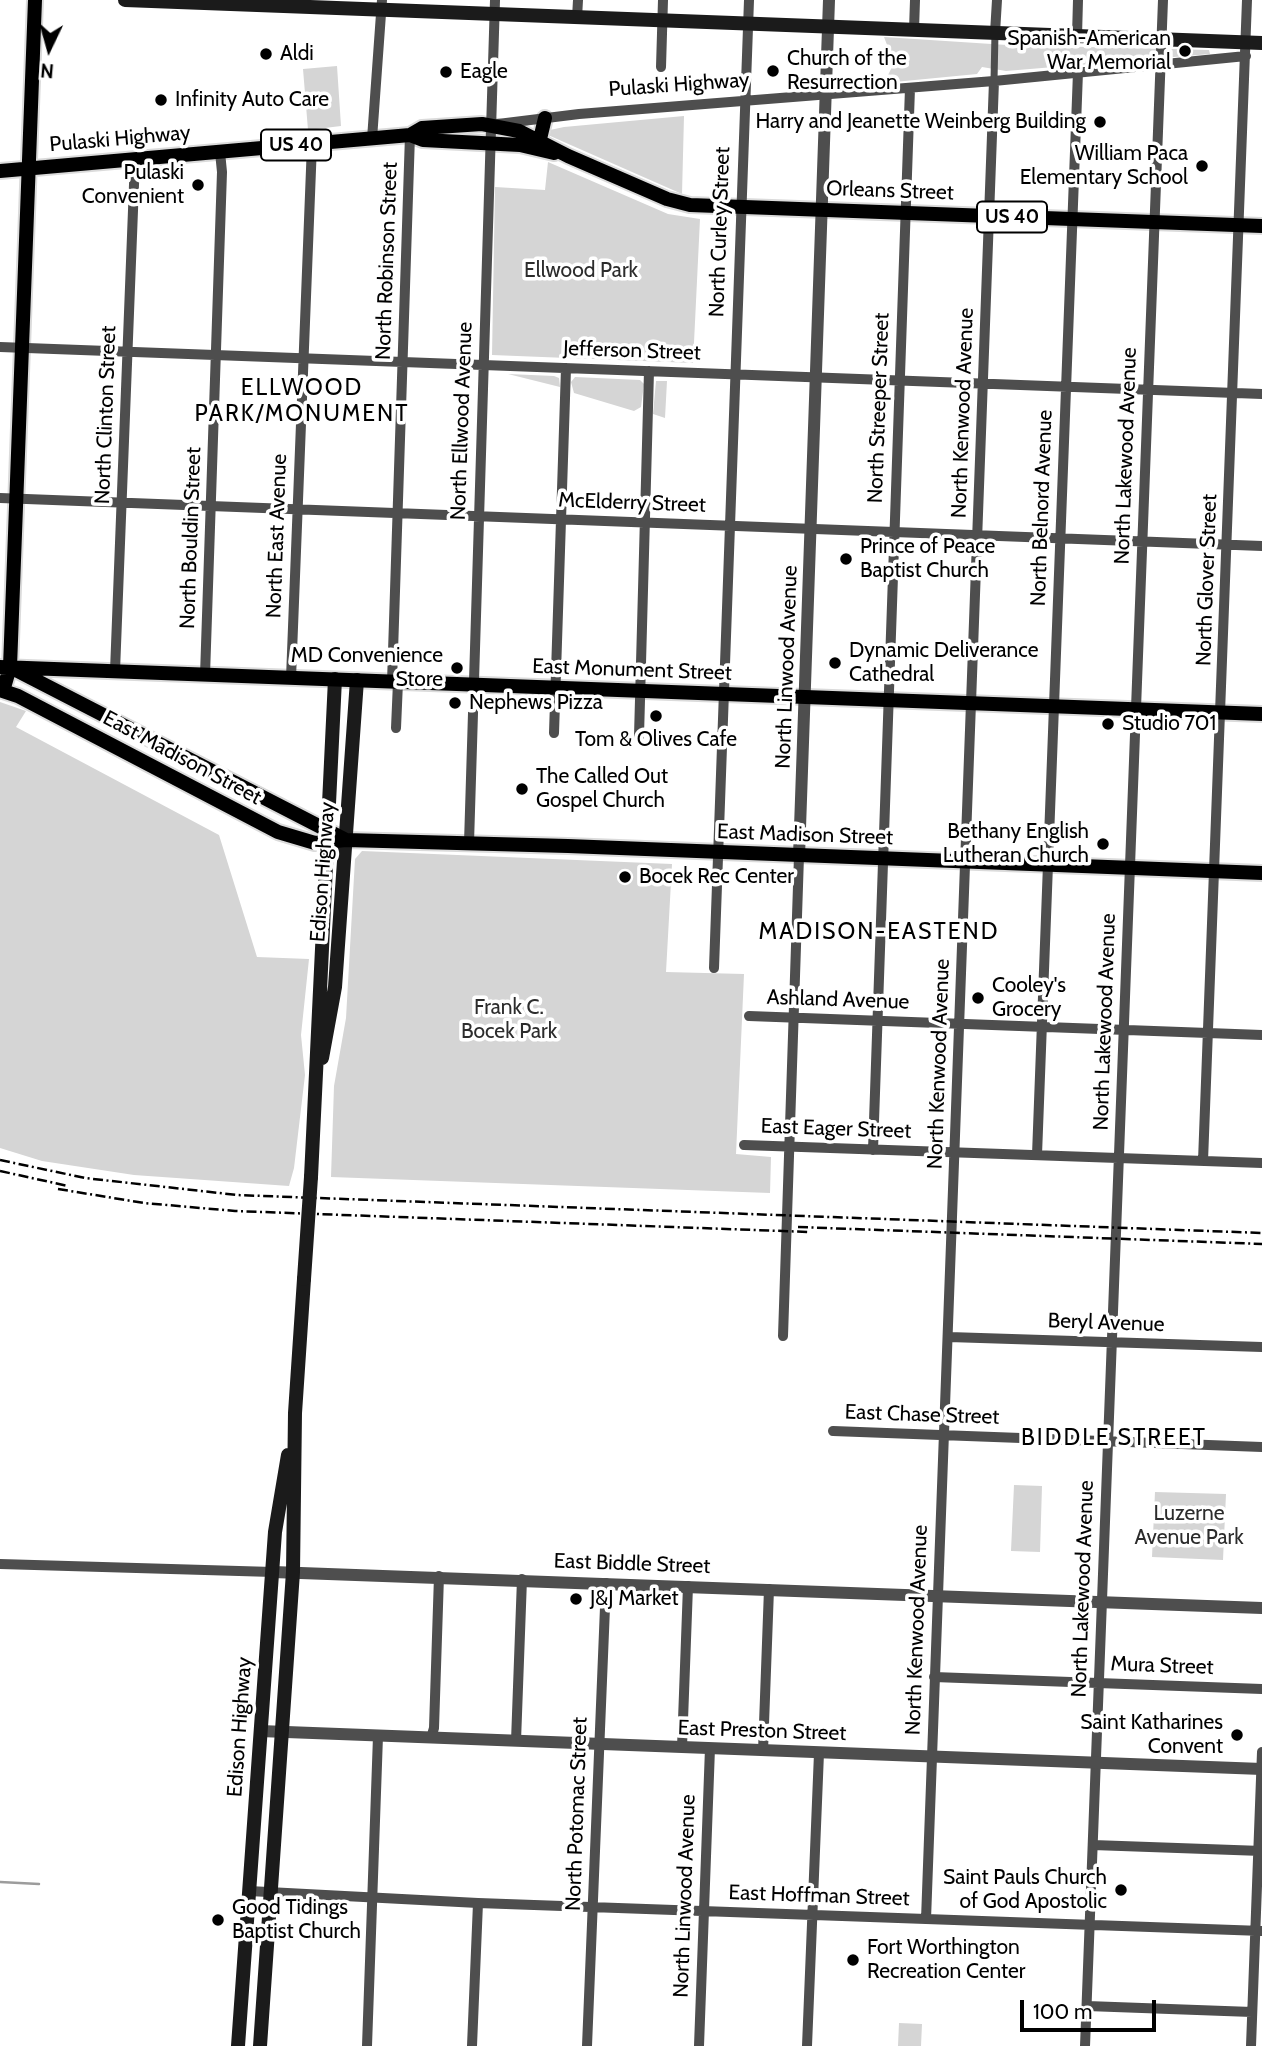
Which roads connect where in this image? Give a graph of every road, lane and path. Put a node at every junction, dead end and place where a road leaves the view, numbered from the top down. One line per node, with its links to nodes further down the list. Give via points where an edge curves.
1 (35, 0): 43 (main road)
2 (125, 0): 12 (main road)
3 (578, 0): 15 (street)
4 (663, 0): 16 (street)
5 (749, 0): 17 (street, North Curley Street)
6 (829, 0): 18 (street, North Linwood Avenue)
7 (915, 0): 19 (street)
8 (997, 0): 20 (street, North Kenwood Avenue)
9 (1078, 0): 21 (street)
10 (1163, 0): 22 (street, North Lakewood Avenue)
11 (1247, 0): 24 (street, North Glover Street)
12 (207, 2): 13 (main road)
13 (381, 5): 14 (main road); 35 (street)
14 (495, 7): 15 (main road); 33 (street, North Ellwood Avenue)
15 (578, 18): 16 (main road)
16 (662, 21): 17 (main road); 26 (street)
17 (748, 24): 18 (main road); 31 (street, North Curley Street)
18 (828, 27): 19 (main road); 30 (street, North Linwood Avenue)
19 (914, 30): 20 (main road)
20 (995, 33): 21 (main road); 28 (street, North Kenwood Avenue)
21 (1077, 36): 22 (main road)
22 (1162, 39): 24 (main road); 25 (street, North Lakewood Avenue)
23 (1262, 43): 24 (main road)
24 (1246, 49): 25 (street, Pulaski Highway); 51 (street, North Glover Street)
25 (1161, 64): 27 (street, Pulaski Highway); 50 (street, North Lakewood Avenue)
26 (662, 67)
27 (1078, 72): 28 (street, Pulaski Highway); 49 (street, North Belnord Avenue)
28 (993, 81): 29 (street, Pulaski Highway); 48 (street, North Kenwood Avenue)
29 (910, 88): 30 (street, Pulaski Highway); 47 (street, North Streeper Street)
30 (825, 95): 31 (street, Pulaski Highway); 46 (street, North Linwood Avenue)
31 (744, 102): 32 (street, Pulaski Highway); 45 (street, North Curley Street)
32 (545, 118): 33 (street, Pulaski Highway); 36 (main road)
33 (491, 125): 34 (main road, Pulaski Highway / US 40, via 422,128); 36 (main road, Orleans Street / US 40); 37 (main road, via 480,134 455,135); 38 (street, North Ellwood Avenue)
34 (410, 135): 35 (main road, Pulaski Highway / US 40); 37 (main road, Pulaski Highway / US 40); 58 (street, North Robinson Street)
35 (372, 139): 39 (main road, Pulaski Highway / US 40)
36 (540, 139): 41 (main road, Orleans Street / US 40)
37 (446, 141): 38 (main road, Pulaski Highway / US 40)
38 (490, 143): 41 (main road, Orleans Street / US 40); 59 (street, North Ellwood Avenue)
39 (312, 144): 40 (main road, Pulaski Highway / US 40); 57 (street, North East Avenue)
40 (220, 152): 42 (main road, Pulaski Highway / US 40); 56 (street, North Bouldin Street)
41 (568, 156): 45 (main road, Orleans Street / US 40, via 678,203)
42 (135, 159): 43 (main road, Pulaski Highway / US 40); 55 (street, North Clinton Street)
43 (27, 169): 44 (main road, Pulaski Highway / US 40); 54 (main road)
44 (0, 171)
45 (740, 207): 46 (main road, Orleans Street / US 40); 62 (street, North Curley Street)
46 (822, 210): 47 (main road, Orleans Street / US 40); 63 (street, North Linwood Avenue)
47 (906, 213): 48 (main road, Orleans Street / US 40); 64 (street, North Streeper Street)
48 (989, 216): 49 (main road, Orleans Street / US 40); 65 (street, North Kenwood Avenue)
49 (1073, 219): 50 (main road, Orleans Street / US 40); 66 (street, North Belnord Avenue)
50 (1156, 222): 51 (main road, Orleans Street / US 40); 67 (street, North Lakewood Avenue)
51 (1240, 225): 52 (main road, Orleans Street / US 40); 68 (street, North Glover Street)
52 (1262, 226)
53 (0, 348): 54 (street, Jefferson Street)
54 (21, 348): 55 (street, Jefferson Street); 71 (main road)
55 (128, 352): 56 (street, Jefferson Street); 72 (street, North Clinton Street)
56 (216, 355): 57 (street, Jefferson Street); 73 (street, North Bouldin Street)
57 (303, 359): 58 (street, Jefferson Street); 74 (street, North East Avenue)
58 (403, 362): 59 (street, Jefferson Street); 75 (street, North Robinson Street)
59 (483, 365): 60 (street, Jefferson Street); 76 (street, North Ellwood Avenue)
60 (566, 368): 61 (street, Jefferson Street); 77 (street)
61 (649, 372): 62 (street, Jefferson Street); 78 (street)
62 (734, 374): 63 (street, Jefferson Street); 79 (street, North Curley Street)
63 (816, 378): 64 (street, Jefferson Street); 80 (street, North Linwood Avenue)
64 (900, 381): 65 (street, Jefferson Street); 81 (street, North Streeper Street)
65 (983, 384): 66 (street, Jefferson Street); 82 (street, North Kenwood Avenue)
66 (1066, 387): 67 (street, Jefferson Street); 83 (street, North Belnord Avenue)
67 (1148, 390): 68 (street, Jefferson Street); 84 (street, North Lakewood Avenue)
68 (1233, 393): 69 (street, Jefferson Street); 85 (street, North Glover Street)
69 (1262, 394)
70 (0, 498): 71 (street, McElderry Street)
71 (16, 499): 72 (street, McElderry Street); 87 (main road)
72 (122, 503): 73 (street, McElderry Street); 88 (street, North Clinton Street)
73 (211, 506): 74 (street, McElderry Street); 89 (street, North Bouldin Street)
74 (298, 509): 75 (street, McElderry Street); 90 (street, North East Avenue)
75 (397, 513): 76 (street, McElderry Street); 93 (street, North Robinson Street)
76 (478, 517): 77 (street, McElderry Street); 94 (street, North Ellwood Avenue)
77 (561, 520): 78 (street, McElderry Street); 95 (street)
78 (645, 523): 79 (street, McElderry Street); 97 (street)
79 (727, 526): 80 (street, McElderry Street); 98 (street, North Curley Street)
80 (811, 529): 81 (street, McElderry Street); 99 (street, North Linwood Avenue)
81 (894, 533): 82 (street, McElderry Street); 100 (street, North Streeper Street)
82 (978, 536): 83 (street, McElderry Street); 101 (street, North Kenwood Avenue)
83 (1060, 539): 84 (street, McElderry Street); 102 (street, North Belnord Avenue)
84 (1142, 542): 85 (street, McElderry Street); 103 (street, North Lakewood Avenue)
85 (1227, 545): 86 (street, McElderry Street); 104 (street, North Glover Street)
86 (1262, 546)
87 (5, 667): 88 (main road, East Monument Street); 96 (main road); 109 (main road, East Madison Street)
88 (115, 671): 89 (main road, East Monument Street)
89 (205, 675): 90 (main road, East Monument Street)
90 (290, 678): 91 (main road, East Monument Street)
91 (335, 679): 92 (main road, East Monument Street); 109 (main road, Edison Highway)
92 (357, 680): 93 (main road, East Monument Street); 110 (main road, Edison Highway)
93 (395, 682): 94 (main road, East Monument Street); 106 (street, North Robinson Street)
94 (473, 685): 95 (main road, East Monument Street); 111 (street, North Ellwood Avenue)
95 (556, 688): 97 (main road, East Monument Street); 107 (street)
96 (2, 690): 109 (main road, East Madison Street, via 278,832 303,841)
97 (640, 691): 98 (main road, East Monument Street); 108 (street)
98 (724, 694): 99 (main road, East Monument Street); 112 (street, North Curley Street)
99 (805, 697): 100 (main road, East Monument Street); 113 (street, North Linwood Avenue)
100 (889, 700): 101 (main road, East Monument Street); 114 (street, North Streeper Street)
101 (971, 703): 102 (main road, East Monument Street); 115 (street, North Kenwood Avenue)
102 (1055, 706): 103 (main road, East Monument Street); 116 (street, North Belnord Avenue)
103 (1136, 709): 104 (main road, East Monument Street); 117 (street, North Lakewood Avenue)
104 (1221, 712): 105 (main road, East Monument Street); 118 (street, North Glover Street)
105 (1262, 714)
106 (396, 728)
107 (554, 733)
108 (639, 736)
109 (328, 837): 110 (main road, East Madison Street); 129 (main road, Edison Highway, via 316,1028)
110 (346, 840): 111 (main road, East Madison Street); 129 (main road, Edison Highway, via 335,987)
111 (469, 843): 112 (main road, East Madison Street)
112 (718, 852): 113 (main road, East Madison Street); 120 (street, North Curley Street)
113 (799, 856): 114 (main road, East Madison Street); 122 (street, North Linwood Avenue)
114 (884, 859): 115 (main road, East Madison Street); 123 (street, North Streeper Street)
115 (966, 862): 116 (main road, East Madison Street); 124 (street, North Kenwood Avenue)
116 (1048, 865): 117 (main road, East Madison Street); 125 (street, North Belnord Avenue)
117 (1130, 868): 118 (main road, East Madison Street); 126 (street, North Lakewood Avenue)
118 (1215, 872): 119 (main road, East Madison Street); 127 (street, North Glover Street)
119 (1262, 873)
120 (714, 968)
121 (749, 1016): 122 (street, Ashland Avenue)
122 (794, 1018): 123 (street, Ashland Avenue); 131 (street, North Linwood Avenue)
123 (877, 1021): 124 (street, Ashland Avenue); 132 (street, North Streeper Street)
124 (960, 1024): 125 (street, Ashland Avenue); 133 (street, North Kenwood Avenue)
125 (1043, 1027): 126 (street, Ashland Avenue); 134 (street, North Belnord Avenue)
126 (1124, 1030): 127 (street, Ashland Avenue); 135 (street, North Lakewood Avenue)
127 (1208, 1033): 128 (street, Ashland Avenue); 136 (street, North Glover Street)
128 (1262, 1035)
129 (319, 1066): 142 (main road, Edison Highway, bridge)
130 (744, 1145): 131 (street, East Eager Street)
131 (790, 1147): 132 (street, East Eager Street); 138 (street, North Linwood Avenue)
132 (873, 1150): 133 (street, East Eager Street)
133 (956, 1152): 134 (street, East Eager Street); 139 (street, North Kenwood Avenue)
134 (1037, 1155): 135 (street, East Eager Street)
135 (1119, 1158): 136 (street, East Eager Street); 140 (street, North Lakewood Avenue)
136 (1203, 1161): 137 (street, East Eager Street)
137 (1262, 1163)
138 (783, 1336)
139 (949, 1337): 140 (street, Beryl Avenue); 144 (street, North Kenwood Avenue)
140 (1112, 1342): 141 (street, Beryl Avenue); 145 (street, North Lakewood Avenue)
141 (1262, 1347)
142 (295, 1413): 148 (main road, Edison Highway, via 275,1532); 149 (main road, Edison Highway)
143 (833, 1431): 144 (street, East Chase Street)
144 (943, 1435): 145 (street, East Chase Street); 155 (street, North Kenwood Avenue)
145 (1108, 1441): 146 (street, East Chase Street); 156 (street, North Lakewood Avenue)
146 (1262, 1447)
147 (0, 1564): 148 (street, East Biddle Street)
148 (273, 1572): 149 (street, East Biddle Street); 161 (main road, Edison Highway)
149 (293, 1572): 150 (street, East Biddle Street); 162 (main road, Edison Highway)
150 (439, 1576): 151 (street, East Biddle Street); 164 (street)
151 (522, 1579): 152 (street, East Biddle Street); 165 (street)
152 (606, 1583): 153 (street, East Biddle Street); 166 (street, North Potomac Street)
153 (688, 1586): 154 (street, East Biddle Street); 167 (street)
154 (769, 1589): 155 (street, East Biddle Street); 169 (street)
155 (937, 1595): 156 (street, East Biddle Street); 158 (street, North Kenwood Avenue)
156 (1102, 1602): 157 (street, East Biddle Street); 159 (street, North Lakewood Avenue)
157 (1262, 1608)
158 (934, 1677): 159 (street, Mura Street); 172 (street, North Kenwood Avenue)
159 (1099, 1683): 160 (street, Mura Street); 173 (street, North Lakewood Avenue)
160 (1262, 1689)
161 (260, 1731): 162 (street, East Preston Street); 177 (main road, Edison Highway)
162 (282, 1732): 163 (street, East Preston Street); 178 (main road, Edison Highway)
163 (378, 1736): 164 (street, East Preston Street); 179 (street)
164 (432, 1738): 165 (street, East Preston Street)
165 (516, 1741): 166 (street, East Preston Street)
166 (599, 1744): 167 (street, East Preston Street); 181 (street, North Potomac Street)
167 (682, 1747): 168 (street, East Preston Street)
168 (710, 1748): 169 (street, East Preston Street); 182 (street, North Linwood Avenue)
169 (763, 1751): 171 (street, East Preston Street)
170 (1262, 1752): 174 (street)
171 (819, 1754): 172 (street, East Preston Street); 183 (street)
172 (932, 1756): 173 (street, East Preston Street); 184 (street, North Kenwood Avenue)
173 (1096, 1762): 174 (street, East Preston Street); 175 (street, North Lakewood Avenue)
174 (1262, 1769): 176 (street)
175 (1093, 1845): 176 (street); 185 (street, North Lakewood Avenue)
176 (1260, 1851): 186 (street)
177 (249, 1891): 178 (street, East Hoffman Street); 189 (main road, Edison Highway)
178 (271, 1893): 179 (street, East Hoffman Street); 190 (main road, Edison Highway)
179 (373, 1897): 180 (street, East Hoffman Street); 191 (street)
180 (478, 1903): 181 (street, East Hoffman Street); 192 (street)
181 (592, 1907): 182 (street, East Hoffman Street); 193 (street, North Potomac Street)
182 (704, 1911): 183 (street, East Hoffman Street); 194 (street, North Linwood Avenue)
183 (813, 1915): 184 (street, East Hoffman Street); 195 (street)
184 (926, 1919): 185 (street, East Hoffman Street)
185 (1090, 1924): 186 (street, East Hoffman Street); 187 (street, North Lakewood Avenue)
186 (1259, 1931): 188 (street)
187 (1087, 2006): 188 (street); 196 (street, North Lakewood Avenue)
188 (1252, 2012): 197 (street)
189 (238, 2046)
190 (260, 2046)
191 (367, 2046)
192 (472, 2046)
193 (587, 2046)
194 (699, 2046)
195 (807, 2046)
196 (1085, 2046)
197 (1251, 2046)

